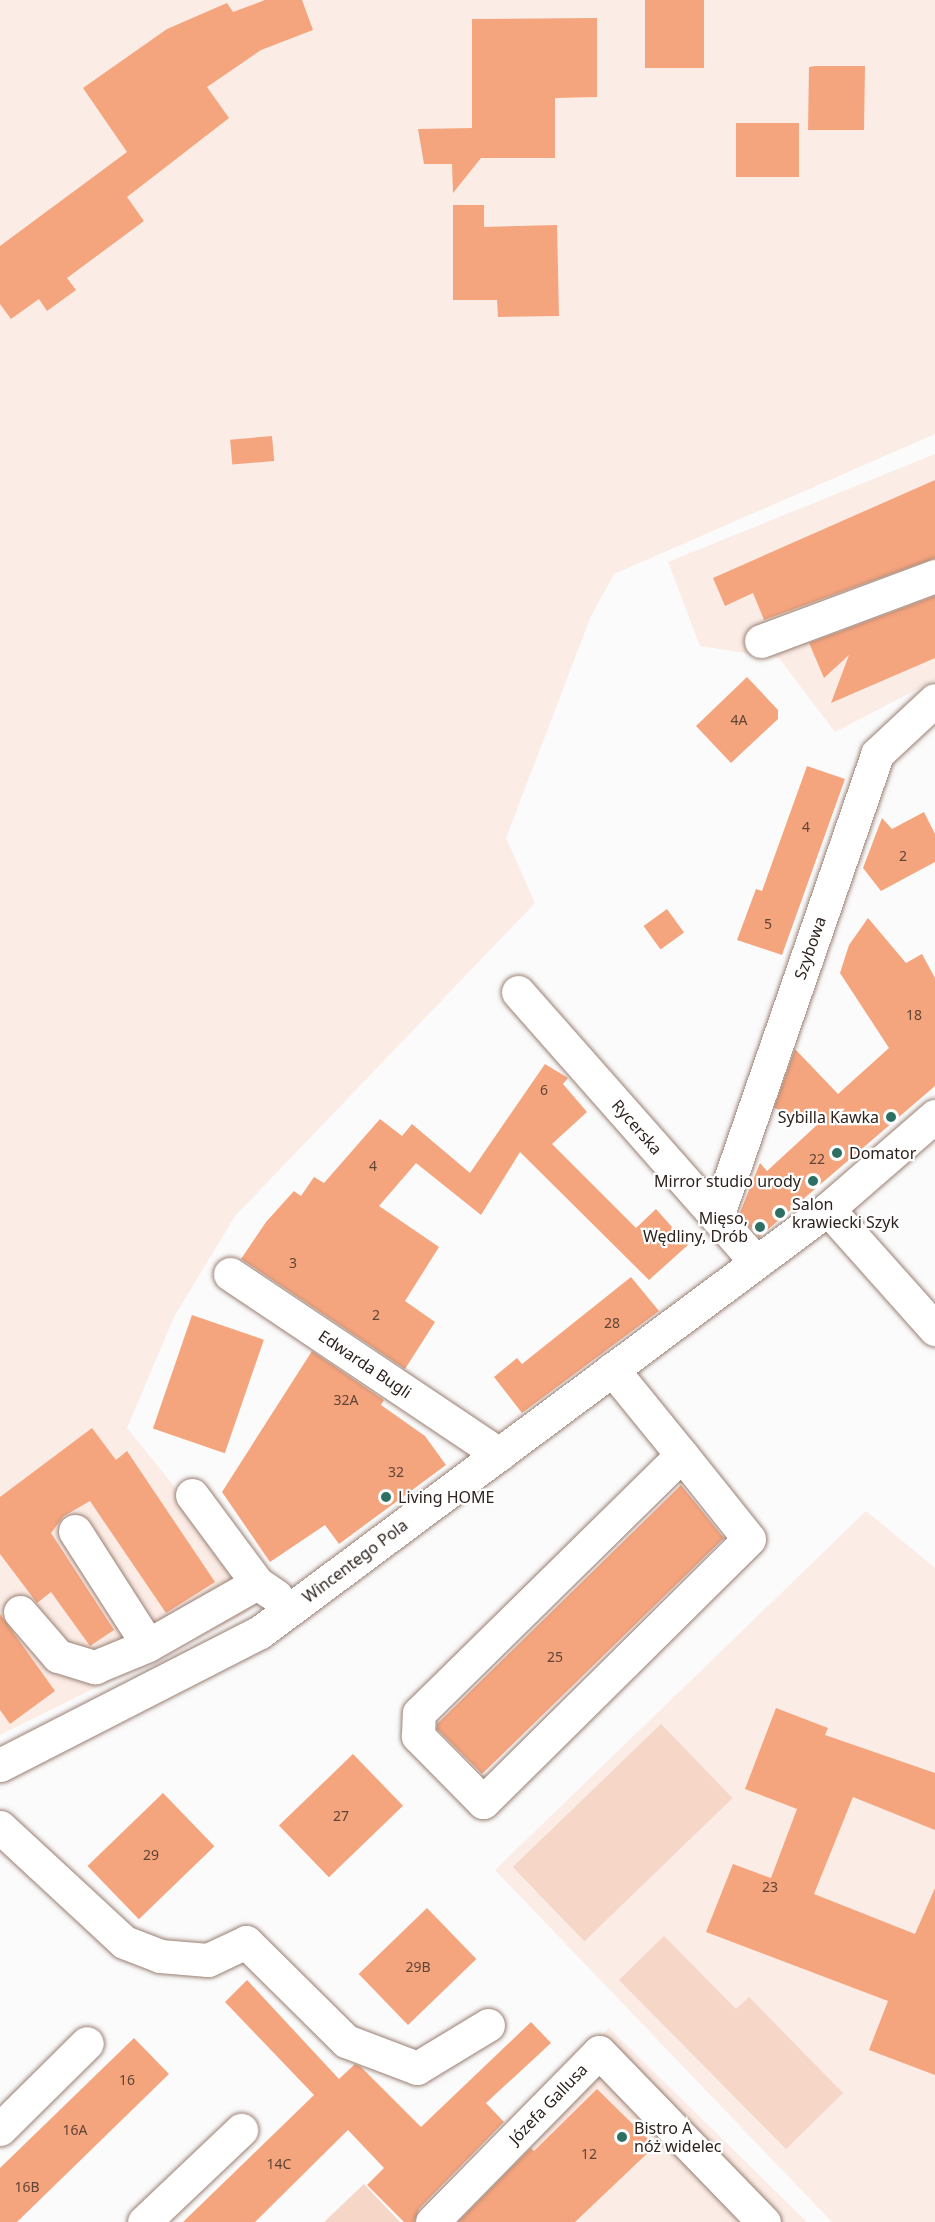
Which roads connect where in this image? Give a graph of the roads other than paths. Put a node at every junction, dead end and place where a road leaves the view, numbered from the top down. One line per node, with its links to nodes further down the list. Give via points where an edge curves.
1 (935, 576): 2 (street)
2 (761, 641)
3 (935, 700): 7 (street, Szybowa, via 877,754)
4 (518, 992): 7 (street, Rycerska)
5 (935, 1116): 6 (street, Wincentego Pola)
6 (828, 1209): 8 (street, Wincentego Pola); 10 (street)
7 (717, 1217): 8 (street, Rycerska)
8 (756, 1263): 11 (street, Wincentego Pola)
9 (230, 1274): 12 (street, Edwarda Bugli)
10 (935, 1329)
11 (612, 1369): 12 (street, Wincentego Pola); 13 (street)
12 (499, 1454): 17 (street, Wincentego Pola)
13 (682, 1455): 13 (street, via 749,1539 483,1802 418,1736 419,1713)
14 (192, 1495): 16 (street)
15 (75, 1531): 19 (street)
16 (257, 1583): 17 (street); 19 (street)
17 (291, 1609): 20 (street, Wincentego Pola, via 260,1632)
18 (20, 1611): 19 (street, via 58,1656 95,1666)
19 (148, 1645)
20 (0, 1765)
21 (0, 1827): 22 (street, via 124,1942 160,1956 208,1960 246,1942 346,2041 417,2068)
22 (488, 2025)
23 (87, 2043): 24 (street)
24 (0, 2129)
25 (241, 2130): 26 (street)
26 (144, 2222)
27 (432, 2222): 28 (street, Józefa Gallusa, via 599,2052)
28 (764, 2222)

